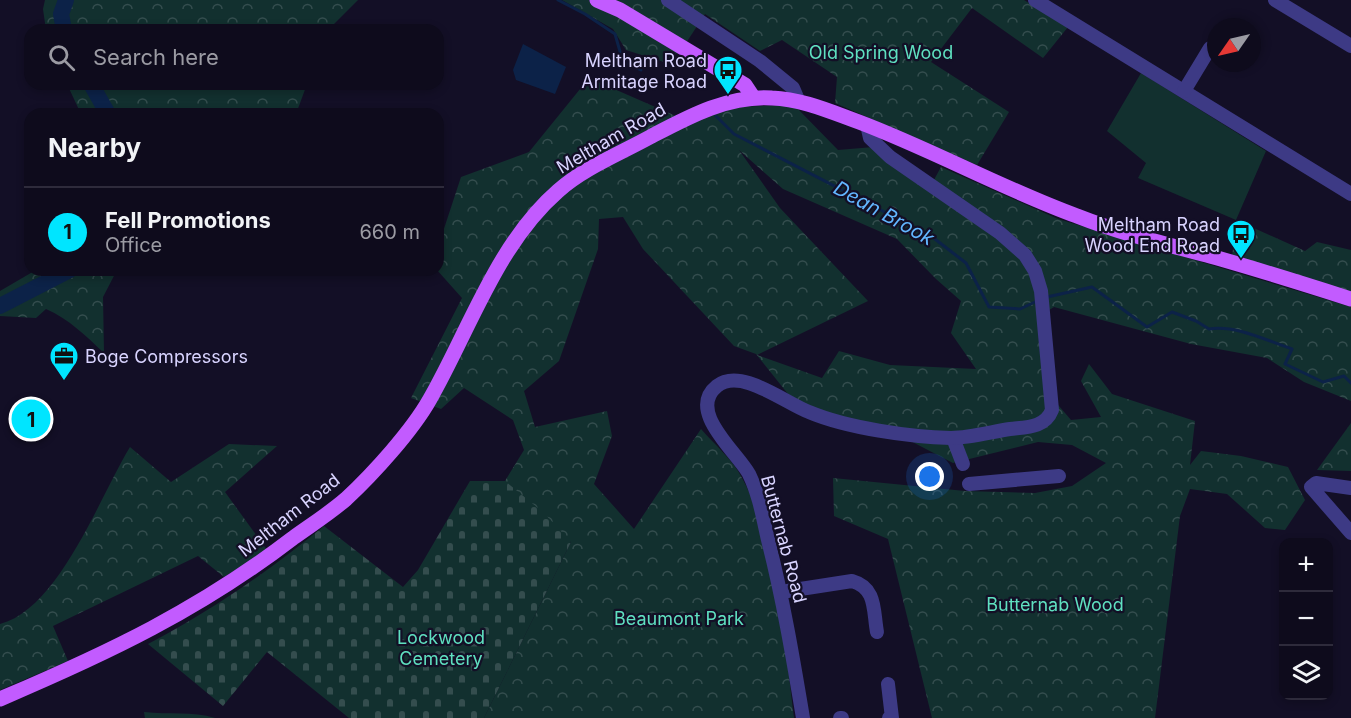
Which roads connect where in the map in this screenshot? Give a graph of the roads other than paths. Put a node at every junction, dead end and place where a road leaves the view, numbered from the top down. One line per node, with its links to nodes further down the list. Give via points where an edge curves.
1 (597, 0): 8 (main road, via 745,85)
2 (668, 0): 9 (street, via 760,62 793,88)
3 (1035, 0): 7 (street)
4 (1275, 0): 5 (street)
5 (1351, 46)
6 (1207, 51): 7 (street)
7 (1184, 91): 11 (street)
8 (753, 97): 9 (main road, Meltham Road); 22 (main road, Meltham Road, via 716,105 682,120 558,190 527,224 488,285 411,428 346,498 245,575 177,617)
9 (799, 102): 10 (main road, Meltham Road)
10 (867, 125): 12 (main road, Meltham Road, via 1074,216); 13 (street, Butternab Road, via 870,138 890,157 1026,255 1041,291 1053,402 1049,417 1036,425)
11 (1351, 194)
12 (1351, 298)
13 (953, 438): 14 (street); 19 (street, Butternab Road, via 884,431 810,413 745,381 729,381 715,388 708,400 708,416 749,474)
14 (963, 464)
15 (1059, 476): 16 (street)
16 (969, 484)
17 (1351, 488): 18 (street, via 1312,480 1311,487)
18 (1351, 533)
19 (781, 592): 20 (street, via 852,581 861,584 870,591); 23 (street, Butternab Road)
20 (877, 632)
21 (888, 684): 24 (street)
22 (0, 699)
23 (803, 718)
24 (889, 718)

